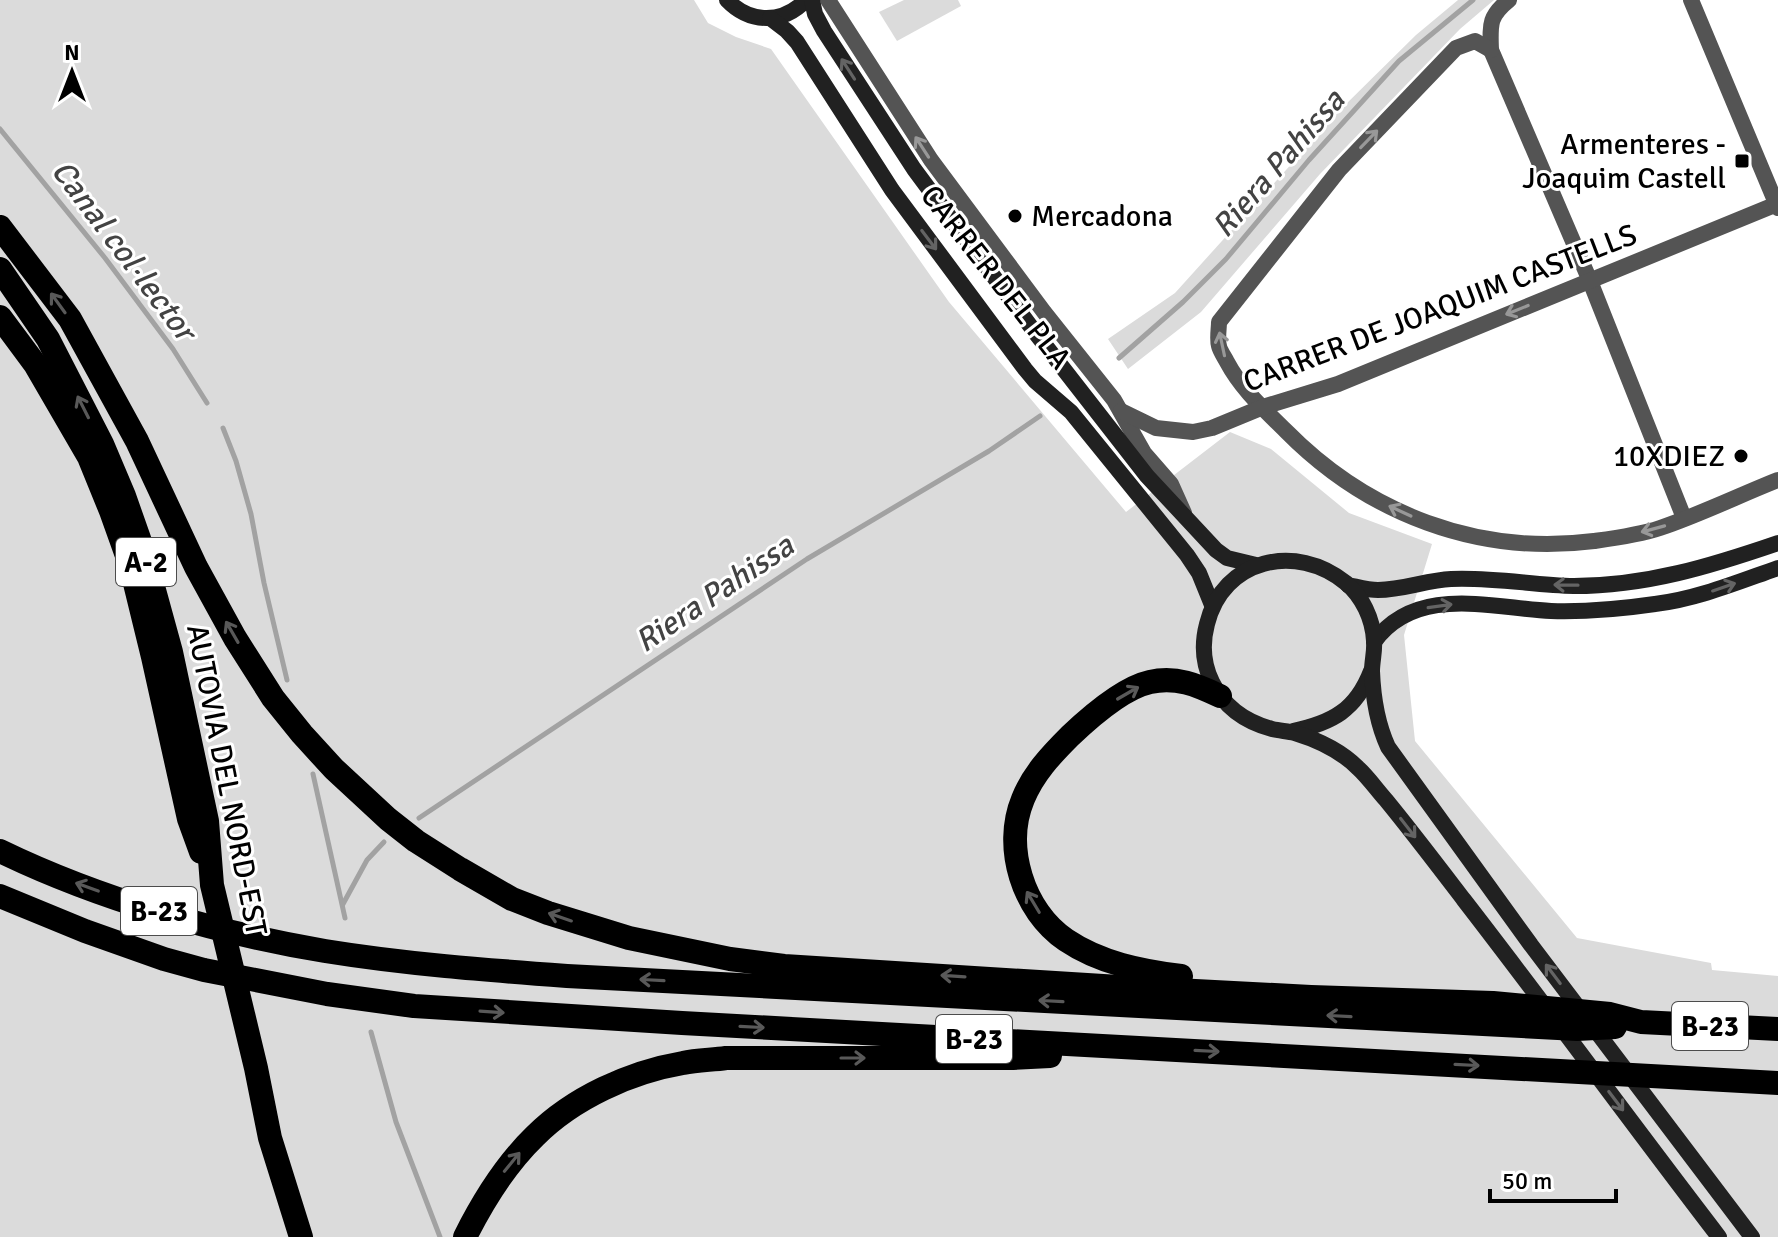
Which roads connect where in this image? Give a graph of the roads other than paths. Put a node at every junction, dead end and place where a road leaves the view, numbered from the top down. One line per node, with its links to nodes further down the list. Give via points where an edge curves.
1 (727, 0): 6 (main road, via 744,13)
2 (809, 0): 6 (main road); 17 (main road, CARRER DEL PLA, one-way to 2, via 1034,331 914,169)
3 (828, 0): 14 (street, CARRER DEL PLA, one-way to 3, via 931,160)
4 (1509, 0): 7 (street, via 1495,12)
5 (1691, 0): 8 (street)
6 (770, 18): 22 (main road, CARRER DEL PLA, one-way to 22, via 797,42 892,190 1035,382 1071,412 1187,555)
7 (1491, 50): 11 (street); 13 (street, one-way to 7, via 1237,382 1219,346 1219,322 1339,170 1456,48 1475,41)
8 (1777, 206): 11 (street, CARRER DE JOAQUIM CASTELLS)
9 (0, 227): 30 (highway, one-way to 9, via 1311,997 784,966 629,938 512,899 388,819 334,769 273,698 196,567 137,441 70,319)
10 (0, 269): 28 (highway, AUTOVIA DEL NORD-EST / A-2, one-way to 10, via 207,821 143,550 102,444 48,339)
11 (1590, 281): 13 (street, CARRER DE JOAQUIM CASTELLS, one-way to 13, via 1338,384); 16 (street)
12 (0, 317): 28 (highway, A-2, via 35,364 89,457 131,567 189,819)
13 (1263, 407): 14 (street, CARRER DE JOAQUIM CASTELLS, via 1193,432 1156,428); 16 (street, one-way to 13, via 1630,535 1572,544 1488,539 1435,526 1397,511 1324,467)
14 (1121, 411): 17 (street, CARRER DEL PLA, via 1144,453 1171,484)
15 (1778, 480): 16 (street)
16 (1684, 518)
17 (1187, 520): 19 (main road, CARRER DEL PLA, via 1227,558)
18 (1778, 543): 21 (main road, one-way to 21, via 1694,571 1603,585 1477,579 1375,590)
19 (1256, 565): 21 (main road, via 1309,563); 22 (main road, via 1228,584)
20 (1778, 568): 23 (main road, one-way to 20, via 1401,616 1427,607 1474,603 1576,611 1658,604)
21 (1348, 585): 23 (main road, via 1367,611)
22 (1212, 605): 25 (main road, via 1204,651)
23 (1374, 642): 24 (main road)
24 (1372, 667): 26 (main road, via 1347,708 1316,727); 38 (main road, one-way to 24, via 1388,747 1378,723)
25 (1220, 696): 26 (main road, via 1254,724); 30 (highway, one-way to 25, via 1311,985 1128,967 1080,949 1040,914 1020,875 1016,833 1023,800 1050,756 1103,709 1150,682 1185,681)
26 (1291, 732): 37 (main road, one-way to 37, via 1317,741 1358,767 1509,957)
27 (0, 851): 30 (highway, B-23, one-way to 27, via 567,976 410,963 214,928 79,884)
28 (212, 885): 36 (highway, AUTOVIA DEL NORD-EST / A-2, via 270,1138)
29 (4, 899): 33 (highway, B-23, one-way to 33, via 190,966 414,1006)
30 (1441, 1011): 31 (highway, via 1493,1003); 31 (highway, B-23, via 1577,1029)
31 (1610, 1021): 32 (highway, B-23)
32 (1778, 1029)
33 (1160, 1048): 34 (highway, B-23, one-way to 34); 35 (highway, one-way to 33, via 501,1175 551,1121 615,1084 663,1068 726,1058 1013,1058)
34 (1778, 1083)
35 (467, 1232)
36 (301, 1237)
37 (1719, 1237)
38 (1752, 1237)

